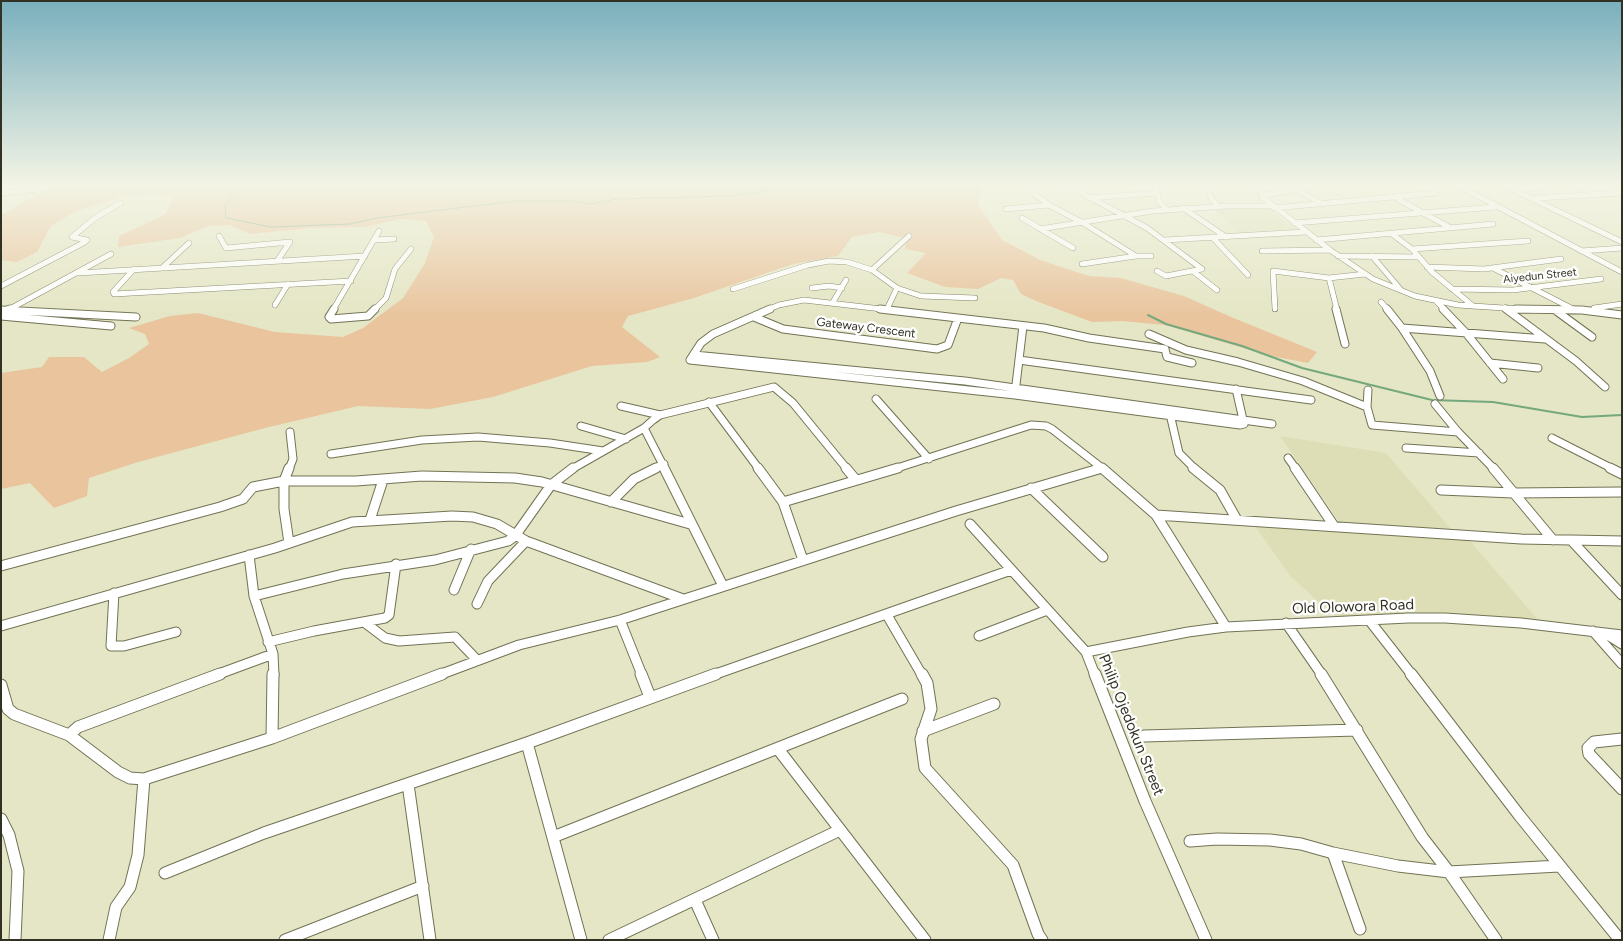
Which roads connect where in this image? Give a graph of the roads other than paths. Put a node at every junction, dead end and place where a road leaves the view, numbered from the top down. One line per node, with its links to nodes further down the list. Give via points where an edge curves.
1 (81, 230): 58 (street, via 72,237 87,240 85,242)
2 (1042, 230): 25 (street)
3 (1094, 230): 34 (street)
4 (1149, 230): 21 (street)
5 (1215, 230): 16 (street)
6 (1302, 230): 12 (street)
7 (1426, 230): 13 (street)
8 (1540, 230): 31 (street)
9 (1602, 230): 19 (street)
10 (1603, 230): 19 (street)
11 (380, 231): 20 (street)
12 (1305, 232): 16 (street); 22 (street)
13 (1392, 234): 22 (street); 28 (street)
14 (219, 236): 40 (street, via 226,248 290,242)
15 (909, 236): 46 (street)
16 (1226, 237): 17 (street)
17 (1213, 238): 21 (street); 52 (street)
18 (394, 239): 20 (street)
19 (1622, 239)
20 (375, 240): 33 (street)
21 (1165, 240): 48 (street, via 1202,269)
22 (1316, 240): 29 (street)
23 (1528, 241): 28 (street)
24 (189, 243): 43 (street)
25 (1073, 248)
26 (1622, 248): 31 (street)
27 (411, 249): 56 (street, via 395,269 386,298 368,316 330,319)
28 (1412, 249): 38 (street)
29 (1330, 250): 30 (street); 36 (street)
30 (1262, 251)
31 (1580, 251): 49 (street)
32 (111, 254): 50 (street)
33 (365, 256): 40 (street); 56 (street)
34 (1136, 256): 35 (street); 41 (street)
35 (1151, 256)
36 (1338, 256): 37 (street); 51 (street)
37 (1372, 256): 38 (street); 66 (street)
38 (1419, 257): 42 (street)
39 (1561, 259): 44 (street)
40 (277, 261): 43 (street)
41 (1082, 264)
42 (1427, 267): 44 (street); 63 (street)
43 (162, 268): 45 (street)
44 (1493, 268): 62 (street)
45 (134, 269): 50 (street); 57 (street, via 114,294)
46 (872, 270): 61 (street); 64 (street, via 852,262 823,262 788,270)
47 (1157, 271): 48 (street, via 1166,276)
48 (1194, 272): 65 (street)
49 (1622, 272)
50 (79, 273): 77 (street)
51 (1365, 274): 53 (street); 66 (street)
52 (1248, 276)
53 (1329, 278): 76 (street, via 1273,270); 95 (street)
54 (1601, 279): 62 (street, Aiyedun Street)
55 (846, 280): 60 (street)
56 (351, 281): 57 (street)
57 (288, 284): 72 (street)
58 (1, 286)
59 (812, 288): 60 (street)
60 (842, 288): 68 (street)
61 (898, 288): 67 (street, via 932,298); 75 (street)
62 (1533, 288): 63 (street, Aiyedun Street, via 1500,291); 79 (street)
63 (1452, 289): 73 (street)
64 (733, 290)
65 (1217, 290)
66 (1402, 291): 70 (street)
67 (975, 298)
68 (834, 302): 75 (street); 85 (street, via 796,300)
69 (1381, 302): 90 (street)
70 (1437, 302): 73 (street); 91 (street)
71 (1622, 304): 80 (street)
72 (275, 305)
73 (1473, 306): 74 (street)
74 (1505, 308): 78 (street); 94 (street)
75 (888, 309): 86 (street)
76 (1275, 309)
77 (4, 310): 81 (street)
78 (1555, 310): 79 (street); 93 (street)
79 (1575, 310): 80 (street)
80 (1590, 310): 82 (street)
81 (69, 314): 84 (street); 87 (street)
82 (1622, 315)
83 (1, 316): 87 (street)
84 (136, 317)
85 (754, 317): 86 (street, Gateway Crescent, via 783,329 937,349 948,345); 96 (street, via 704,340)
86 (958, 318): 89 (street)
87 (57, 322): 88 (street)
88 (111, 326)
89 (1023, 326): 97 (street); 98 (street, via 1163,349 1167,351 1167,357)
90 (1402, 328): 91 (street); 108 (street, via 1435,380)
91 (1466, 333): 94 (street); 99 (street)
92 (1149, 334): 114 (street, via 1186,350 1303,381)
93 (1592, 337)
94 (1545, 339): 104 (street)
95 (1345, 344)
96 (694, 355): 100 (street); 102 (street, via 692,362)
97 (1019, 360): 105 (street); 107 (street)
98 (1192, 363)
99 (1490, 363): 101 (street); 103 (street)
100 (832, 366): 102 (street); 107 (street)
101 (1538, 368)
102 (828, 374): 107 (street)
103 (1503, 379)
104 (1605, 386)
105 (1236, 389): 110 (street); 117 (street)
106 (1368, 390): 114 (street)
107 (1015, 392): 115 (street)
108 (1440, 396)
109 (876, 399): 130 (street)
110 (1311, 400)
111 (709, 402): 116 (street); 135 (street, via 764,388 778,389); 143 (street)
112 (1435, 404): 122 (street)
113 (620, 406): 116 (street)
114 (1367, 407): 122 (street, via 1370,423 1375,426)
115 (1170, 414): 117 (street, via 1240,426 1244,424); 146 (street, via 1179,453 1220,490)
116 (660, 415): 120 (street)
117 (1243, 419): 118 (street)
118 (1272, 424)
119 (581, 426): 124 (street)
120 (644, 428): 124 (street); 131 (street)
121 (290, 432): 136 (street, via 293,459)
122 (1458, 432): 127 (street)
123 (1552, 438): 133 (street)
124 (626, 439): 126 (street)
125 (1406, 448): 127 (street)
126 (603, 451): 128 (street, via 478,437 422,440); 137 (street)
127 (1479, 453): 141 (street)
128 (330, 454)
129 (1288, 458): 149 (street)
130 (929, 459): 132 (street, via 1038,425 1052,428); 135 (street)
131 (664, 464): 142 (street, via 634,479); 147 (street)
132 (1102, 468): 138 (street); 144 (street)
133 (1622, 474)
134 (383, 480): 136 (street); 137 (street, via 422,476 508,478); 145 (street)
135 (856, 480): 143 (street)
136 (284, 481): 155 (street); 161 (street, via 253,486 246,497 220,507)
137 (551, 485): 142 (street); 150 (street)
138 (1031, 488): 158 (street); 159 (street)
139 (1441, 490): 141 (street)
140 (1622, 492): 141 (street)
141 (1513, 493): 151 (street)
142 (611, 502): 147 (street)
143 (783, 502): 159 (street)
144 (1156, 515): 146 (street); 177 (street)
145 (370, 520): 150 (street, via 473,517 497,524); 155 (street, via 346,524)
146 (1237, 520): 149 (street)
147 (690, 524): 163 (street)
148 (970, 524): 162 (street, Philip Ojedokun Street)
149 (1334, 526): 151 (street)
150 (516, 536): 153 (street); 156 (street, via 500,544)
151 (1552, 540): 152 (street)
152 (1571, 540): 154 (street); 166 (street)
153 (526, 541): 168 (street); 169 (street, via 488,581)
154 (1622, 541)
155 (289, 543): 157 (street)
156 (471, 550): 160 (street, via 435,560); 164 (street)
157 (249, 555): 165 (street); 167 (street)
158 (1103, 557)
159 (803, 560): 163 (street)
160 (396, 564): 167 (street); 174 (street, via 388,616)
161 (1, 566)
162 (1011, 570): 170 (street, Philip Ojedokun Street); 171 (street)
163 (723, 586): 168 (street)
164 (454, 590)
165 (114, 593): 176 (street); 179 (street, via 111,646 124,646)
166 (1622, 594)
167 (254, 596): 183 (street)
168 (683, 599): 172 (street)
169 (477, 604)
170 (1047, 610): 182 (street); 185 (street, Philip Ojedokun Street)
171 (887, 615): 190 (street); 194 (street, via 927,683 931,709)
172 (620, 620): 187 (street, via 519,645); 190 (street)
173 (1369, 620): 175 (street, Old Olowora Road); 178 (street, Old Olowora Road, via 1446,618); 209 (street)
174 (364, 622): 183 (street); 187 (street, via 385,638 399,641 456,637)
175 (1286, 624): 177 (street, Old Olowora Road); 193 (street)
176 (1, 626)
177 (1226, 627): 185 (street, Old Olowora Road)
178 (1593, 631): 180 (street, Old Olowora Road); 188 (street)
179 (176, 632)
180 (1604, 632): 181 (street, Old Olowora Road); 184 (street)
181 (1622, 635)
182 (979, 636)
183 (268, 642): 186 (street)
184 (1622, 644)
185 (1086, 652): 224 (street, Philip Ojedokun Street)
186 (273, 654): 195 (street, via 78,727); 197 (street)
187 (477, 660): 197 (street)
188 (1622, 664)
189 (1, 685): 195 (street, via 8,709 14,714)
190 (650, 696): 199 (street)
191 (902, 699): 200 (street)
192 (994, 704): 194 (street)
193 (1357, 730): 196 (street); 210 (street, via 1422,836)
194 (923, 731): 223 (street, via 925,768 1013,865)
195 (70, 735): 201 (street, via 118,772 130,778)
196 (1144, 736)
197 (272, 738): 201 (street)
198 (1622, 739): 203 (street, via 1594,742 1588,748 1589,754)
199 (527, 743): 202 (street); 206 (street)
200 (778, 749): 205 (street); 206 (street)
201 (144, 779): 216 (street, via 138,855 130,887 116,907)
202 (408, 784): 211 (street, via 264,833); 212 (street)
203 (1622, 789)
204 (1, 819): 215 (street, via 9,835 18,871)
205 (840, 830): 213 (street); 222 (street)
206 (553, 837): 219 (street)
207 (1190, 841): 208 (street, via 1270,840)
208 (1333, 853): 210 (street); 214 (street)
209 (1560, 866): 210 (street); 226 (street)
210 (1449, 872): 225 (street)
211 (165, 873)
212 (423, 886): 217 (street); 218 (street)
213 (695, 900): 220 (street); 221 (street)
214 (1360, 929)
215 (16, 940)
216 (109, 940)
217 (285, 940)
218 (430, 940)
219 (581, 940)
220 (609, 940)
221 (712, 940)
222 (925, 940)
223 (1042, 940)
224 (1206, 940)
225 (1496, 940)
226 (1620, 940)

